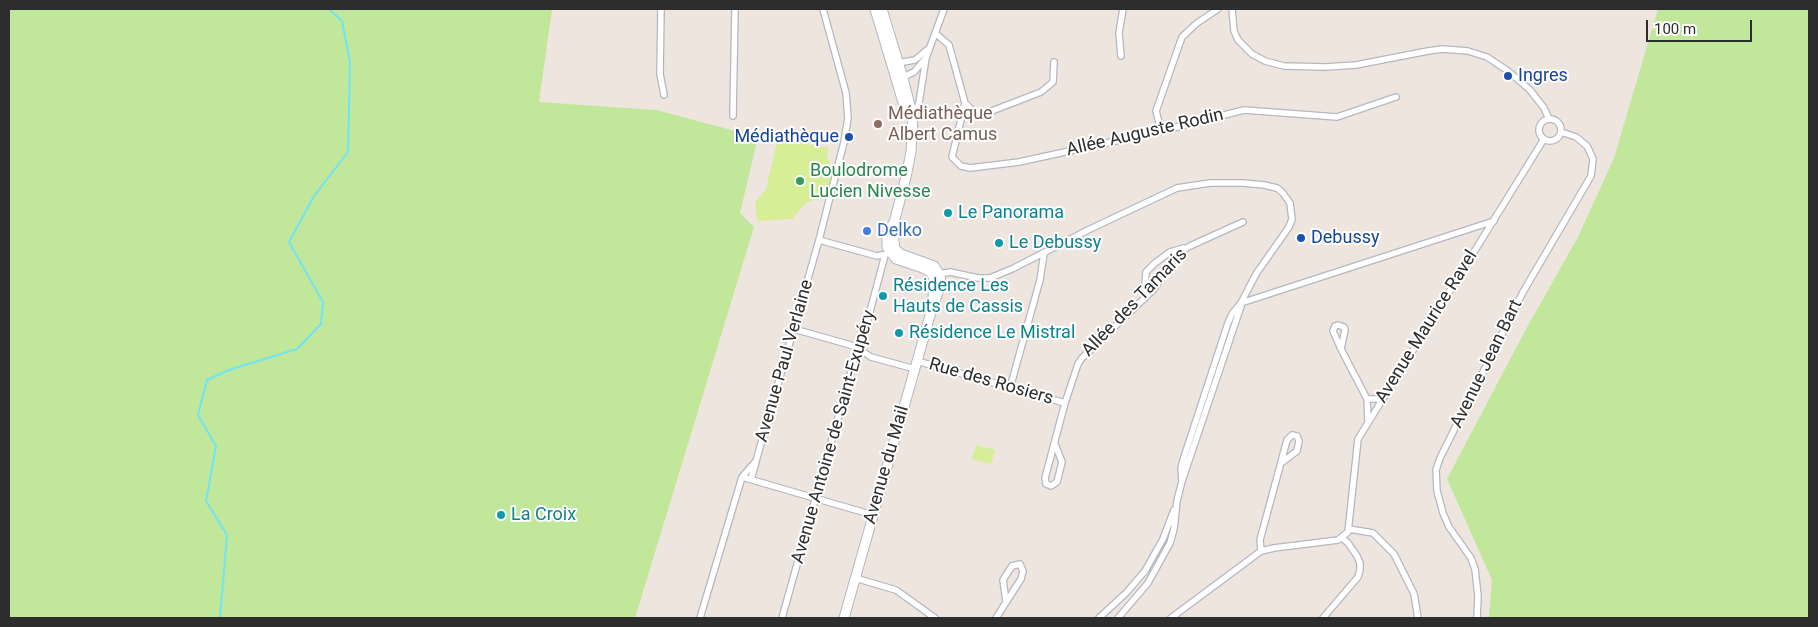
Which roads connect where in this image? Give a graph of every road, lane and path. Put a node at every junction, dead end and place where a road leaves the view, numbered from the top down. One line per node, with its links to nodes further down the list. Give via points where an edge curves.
1 (661, 9): 17 (street, via 660,74)
2 (735, 9): 20 (street)
3 (823, 9): 29 (street, Avenue Paul Verlaine, via 846,93 848,118)
4 (875, 9): 15 (main road)
5 (882, 9): 15 (main road)
6 (944, 9): 10 (street)
7 (1123, 9): 12 (street, via 1119,33)
8 (1218, 9): 24 (street, via 1197,22 1182,37 1156,111)
9 (1232, 9): 22 (street, via 1238,40 1252,54 1266,61 1298,67 1356,65 1442,49 1468,51 1487,57 1530,90)
10 (935, 33): 11 (street); 19 (street, via 949,46)
11 (931, 46): 13 (street); 15 (street, via 915,60)
12 (1121, 56)
13 (926, 58): 16 (street, via 914,72); 21 (street, via 919,103)
14 (1054, 62): 19 (street, via 1053,82 1042,92 984,114 972,110)
15 (895, 63): 16 (main road)
16 (900, 79): 21 (main road); 23 (main road)
17 (664, 95)
18 (1396, 97): 24 (street, Allée Auguste Rodin, via 1337,117 1244,110)
19 (965, 103): 24 (street, Allée Auguste Rodin, via 952,157 961,166 970,168 1019,162)
20 (733, 116)
21 (913, 117): 23 (main road)
22 (1549, 119): 25 (street, via 1559,123); 26 (street, via 1540,125)
23 (911, 129): 31 (main road, via 910,160 895,219 887,237)
24 (1161, 131)
25 (1561, 132): 26 (street, via 1554,140); 69 (street, Avenue Jean Bart, via 1576,137 1587,146 1593,159 1591,176 1523,292 1436,470 1435,481 1443,514 1475,569)
26 (1544, 139): 27 (street, Avenue Maurice Ravel)
27 (1494, 221): 35 (street); 43 (street, Avenue Maurice Ravel)
28 (1243, 222): 30 (street, Allée des Tamaris)
29 (819, 240): 31 (street, via 877,256); 36 (street, Avenue Paul Verlaine)
30 (1190, 246): 34 (street, Allée des Tamaris, via 1179,253); 34 (street, via 1170,252 1146,272)
31 (890, 252): 33 (main road, via 929,263 937,269); 38 (street, Avenue Antoine de Saint-Exupéry)
32 (1044, 253): 33 (street, via 990,278 950,272); 35 (street, via 1177,188 1242,183 1276,188 1286,195 1292,219); 41 (street, via 1040,280)
33 (937, 276): 40 (main road, Avenue du Mail, via 941,284)
34 (1144, 299): 44 (street, Allée des Tamaris, via 1082,358)
35 (1241, 303): 52 (street)
36 (794, 329): 38 (street, Rue des Rosiers); 47 (street, Avenue Paul Verlaine)
37 (866, 345): 38 (street)
38 (860, 349): 40 (street, Rue des Rosiers, via 870,357); 51 (street, Avenue Antoine de Saint-Exupéry)
39 (1341, 349): 42 (street)
40 (916, 365): 41 (street, Rue des Rosiers); 53 (main road, Avenue du Mail)
41 (1010, 388): 44 (street, Rue des Rosiers)
42 (1367, 399): 43 (street); 45 (street)
43 (1382, 399): 45 (street, Avenue Maurice Ravel)
44 (1066, 403): 46 (street, Allée des Tamaris)
45 (1368, 421): 54 (street, Avenue Maurice Ravel, via 1358,439)
46 (1055, 444): 46 (street, Allée des Tamaris, via 1062,462 1057,482 1051,486 1044,481)
47 (756, 461): 49 (street, Avenue Paul Verlaine); 50 (street)
48 (1281, 463): 48 (street, via 1297,451 1297,436 1292,435 1287,440); 56 (street, via 1260,540)
49 (742, 477): 50 (street); 59 (street)
50 (751, 480): 51 (street)
51 (815, 498): 53 (street); 60 (street, Avenue Antoine de Saint-Exupéry)
52 (1178, 501): 64 (street, via 1164,539 1145,571); 65 (street, via 1174,529 1165,555 1148,583)
53 (873, 515): 57 (main road, Avenue du Mail)
54 (1349, 528): 55 (street); 68 (street, via 1373,533 1394,554 1414,594)
55 (1342, 538): 56 (street); 67 (street, via 1357,556 1360,570 1358,577)
56 (1261, 551): 66 (street)
57 (855, 578): 61 (main road, Avenue du Mail); 62 (street, via 896,590)
58 (1006, 602): 58 (street, via 1023,574 1020,564 1012,566 1003,580); 63 (street)
59 (700, 618)
60 (782, 618)
61 (844, 618)
62 (935, 618)
63 (996, 618)
64 (1102, 618)
65 (1118, 618)
66 (1171, 618)
67 (1323, 618)
68 (1418, 618)
69 (1477, 618)

